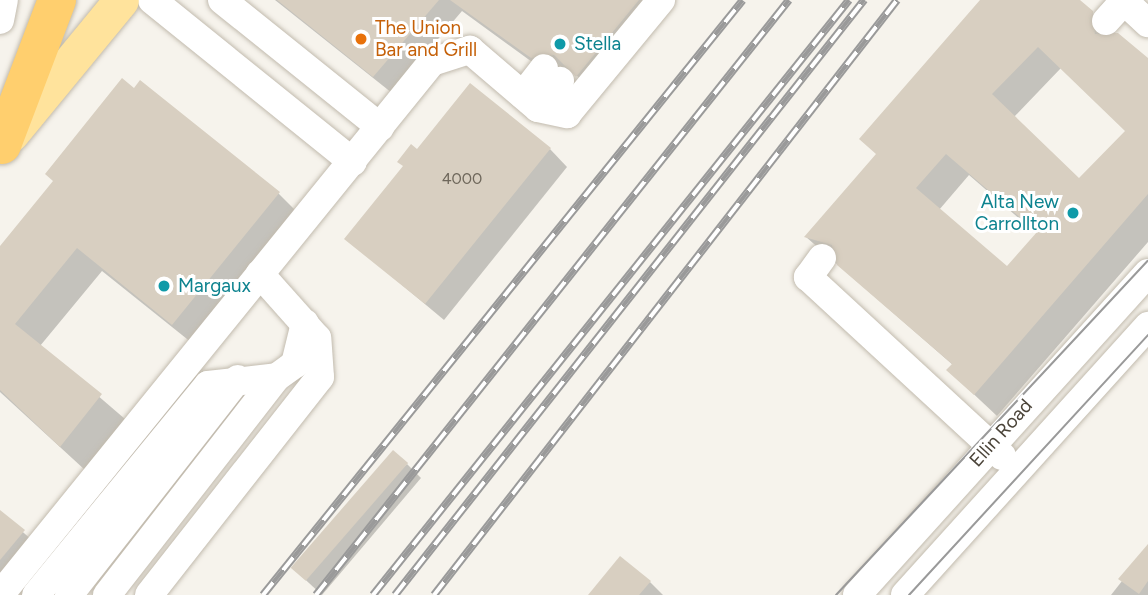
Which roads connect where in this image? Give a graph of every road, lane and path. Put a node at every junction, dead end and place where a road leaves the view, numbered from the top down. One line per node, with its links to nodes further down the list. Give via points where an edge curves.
1 (4, 0): 8 (street)
2 (57, 0): 13 (highway)
3 (121, 0): 13 (main road)
4 (152, 0): 14 (street)
5 (222, 0): 12 (street)
6 (661, 0): 11 (street, via 567,114)
7 (1118, 7): 9 (street)
8 (0, 20)
9 (1148, 23)
10 (552, 75): 11 (street)
11 (530, 102): 12 (street, via 483,58 455,51 432,62)
12 (380, 127): 14 (street)
13 (1, 146)
14 (353, 162): 17 (street)
15 (822, 258): 22 (street, via 808,276)
16 (1148, 273): 22 (street, Ellin Road)
17 (260, 274): 18 (street); 24 (street)
18 (305, 323): 20 (street, via 295,364); 28 (street, via 320,345 320,377)
19 (1148, 326): 23 (street, Ellin Road)
20 (277, 377): 21 (street); 27 (street)
21 (238, 379): 25 (street, via 208,385); 26 (street)
22 (990, 444): 23 (street); 29 (street, Ellin Road)
23 (1018, 469): 30 (street, Ellin Road)
24 (0, 595)
25 (36, 595)
26 (69, 595)
27 (107, 595)
28 (149, 595)
29 (857, 595)
30 (905, 595)

